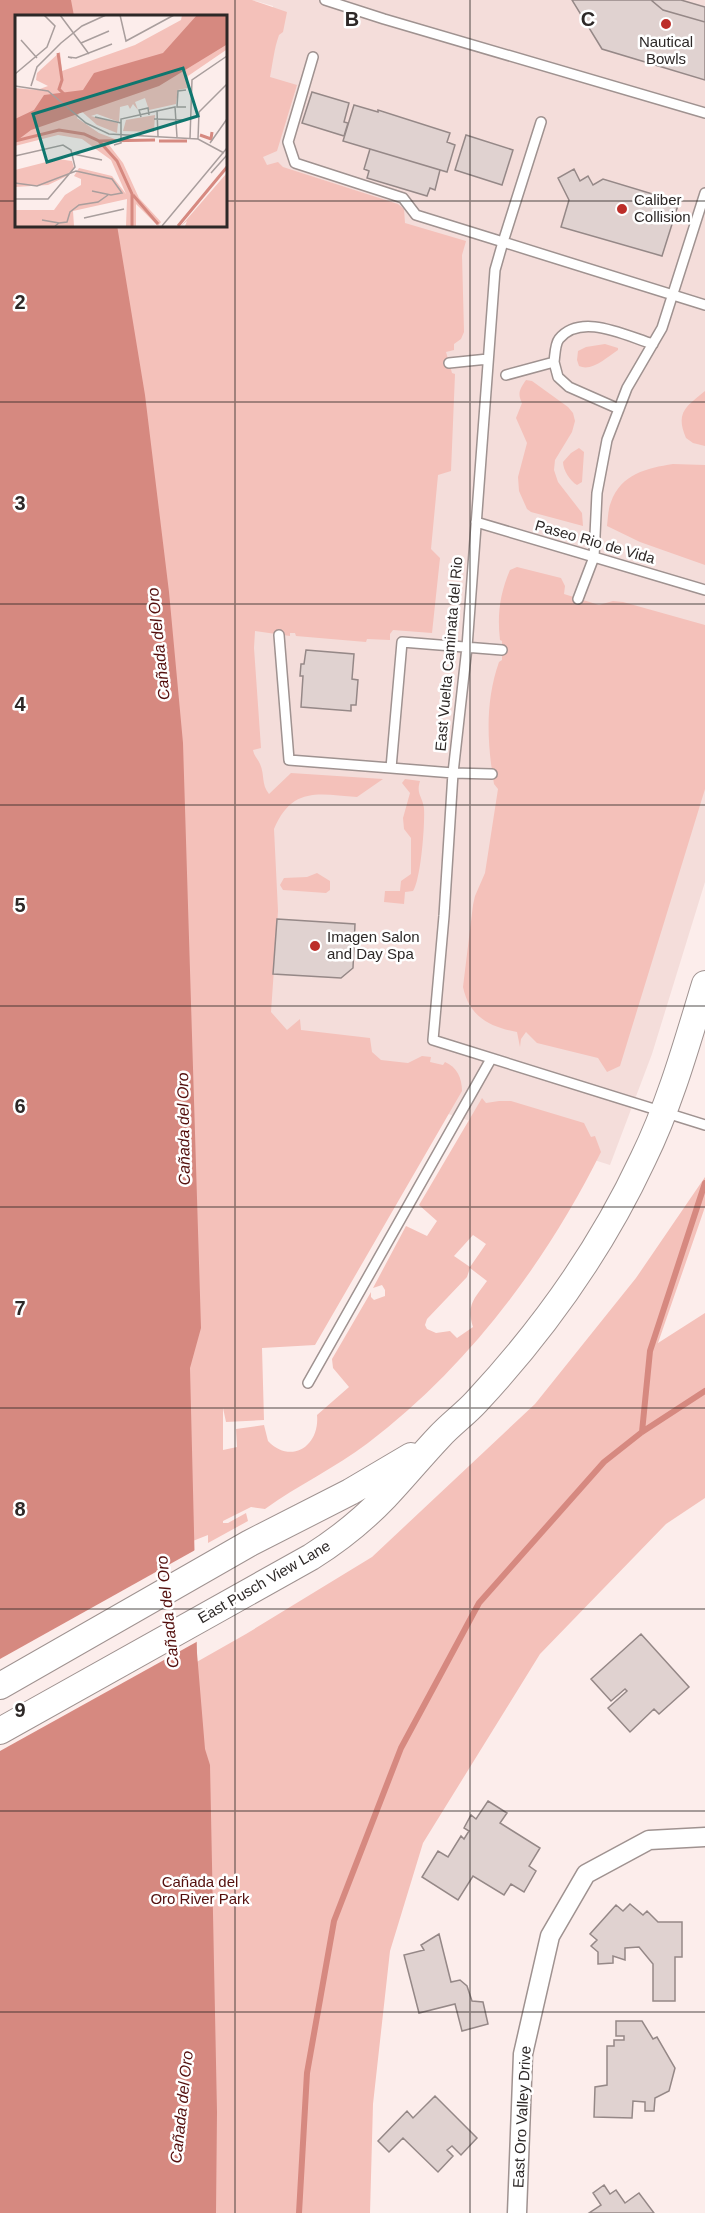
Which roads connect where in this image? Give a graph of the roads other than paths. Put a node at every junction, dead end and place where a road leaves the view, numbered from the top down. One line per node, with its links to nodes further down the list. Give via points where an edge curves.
1 (325, 0): 3 (lane)
2 (313, 57): 6 (lane, via 288,142 295,163 403,198 416,215)
3 (705, 112)
4 (541, 122): 6 (lane, East Vuelta Caminata del Rio)
5 (705, 193): 7 (lane)
6 (503, 242): 7 (lane); 10 (lane, East Vuelta Caminata del Rio, via 495,270)
7 (673, 295): 8 (lane); 9 (lane)
8 (705, 305)
9 (653, 344): 11 (lane, via 596,326 572,327 558,340); 14 (lane)
10 (488, 359): 12 (lane); 15 (lane, East Vuelta Caminata del Rio)
11 (554, 362): 13 (lane); 14 (lane, via 558,377 569,387)
12 (449, 363)
13 (506, 375)
14 (619, 409): 16 (lane, via 607,440 597,493)
15 (476, 522): 16 (lane, Paseo Rio de Vida); 20 (lane, East Vuelta Caminata del Rio)
16 (594, 557): 17 (lane, Paseo Rio de Vida); 18 (lane)
17 (705, 590)
18 (578, 598)
19 (279, 635): 22 (lane, via 289,760)
20 (467, 647): 21 (lane); 22 (lane, via 402,642); 23 (lane, East Vuelta Caminata del Rio)
21 (502, 650)
22 (391, 768): 23 (lane)
23 (453, 773): 24 (lane); 26 (lane, East Vuelta Caminata del Rio, via 433,1040)
24 (492, 774)
25 (705, 984): 27 (main road, East Pusch View Lane)
26 (491, 1059): 27 (lane, East Vuelta Caminata del Rio); 29 (lane)
27 (663, 1113): 28 (lane, East Vuelta Caminata del Rio); 30 (main road, East Pusch View Lane, via 618,1210 583,1268 513,1360)
28 (705, 1125)
29 (308, 1383)
30 (440, 1436): 31 (main road, East Pusch View Lane, via 398,1465 250,1542); 32 (main road, East Pusch View Lane, via 342,1537)
31 (0, 1686)
32 (0, 1731)
33 (705, 1837): 34 (street, East Oro Valley Drive, via 649,1840 586,1874 550,1936 523,2054)
34 (517, 2213)

